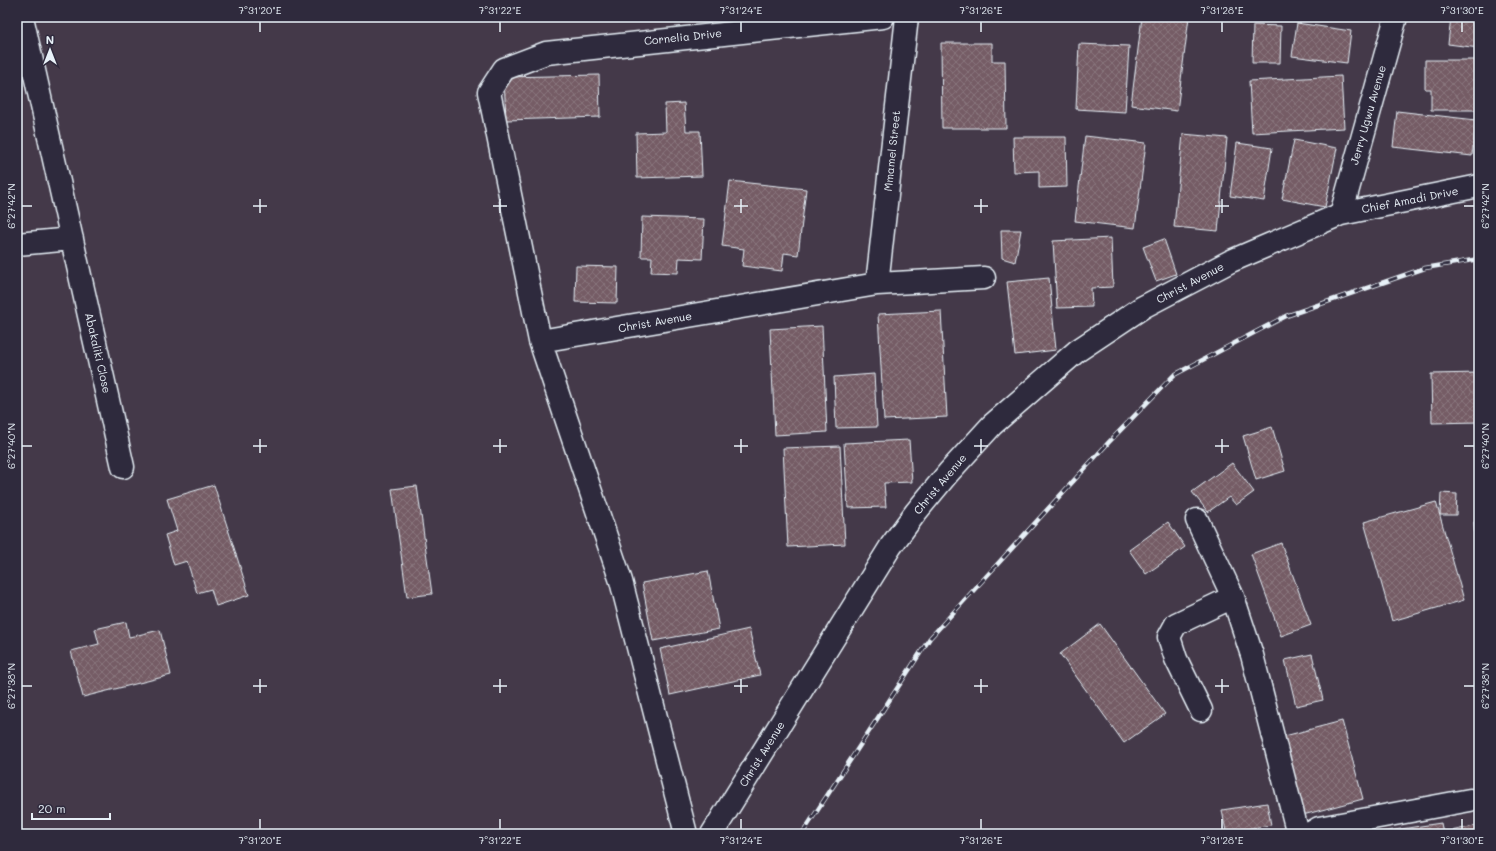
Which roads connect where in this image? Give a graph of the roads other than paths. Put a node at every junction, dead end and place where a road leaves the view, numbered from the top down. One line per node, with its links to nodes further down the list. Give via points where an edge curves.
1 (22, 17): 7 (street, Abakaliki Close)
2 (883, 17): 11 (street, Cornelia Drive, via 546,53 504,69 489,92)
3 (906, 17): 10 (street, Mmamel Street)
4 (1396, 17): 6 (street, Jerry Ugwu Avenue)
5 (1479, 186): 6 (street, Chief Amadi Drive)
6 (1341, 214): 18 (street, Christ Avenue, via 1231,261 1143,307 1077,351 992,425 949,472 891,546)
7 (72, 239): 8 (street); 12 (street, Abakaliki Close)
8 (17, 244)
9 (984, 278): 10 (street, Christ Avenue)
10 (877, 284): 11 (street, Christ Avenue)
11 (540, 341): 17 (street, Cornelia Drive, via 621,581)
12 (123, 467)
13 (1197, 520): 14 (street)
14 (1233, 597): 15 (street, via 1176,624 1169,636 1176,659); 19 (street, via 1252,655)
15 (1201, 710)
16 (1470, 800): 20 (street, via 1319,828)
17 (686, 834)
18 (712, 834)
19 (1298, 834)
20 (1309, 834)

